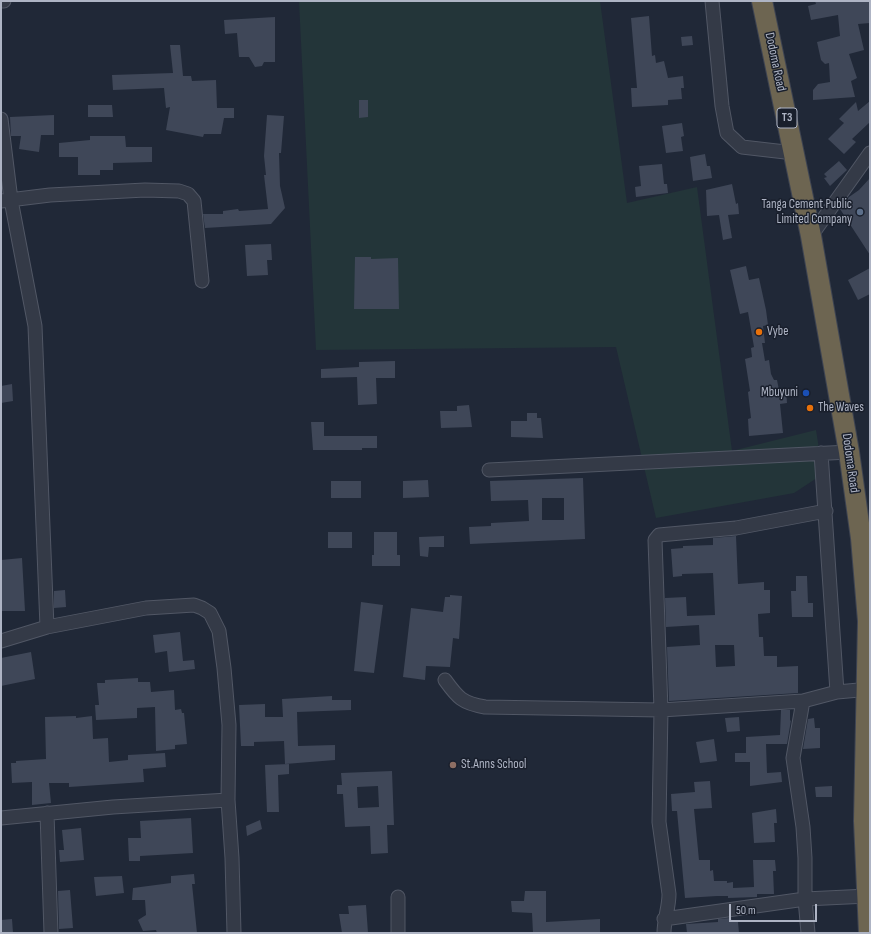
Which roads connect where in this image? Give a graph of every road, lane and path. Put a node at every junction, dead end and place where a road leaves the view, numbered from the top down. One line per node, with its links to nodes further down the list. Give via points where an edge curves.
1 (1, 1): 2 (street)
2 (4, 1)
3 (712, 1): 6 (street, via 727,133 742,147)
4 (762, 1): 6 (highway, Dodoma Road / T3)
5 (1, 118): 8 (street)
6 (794, 153): 9 (highway, Dodoma Road / T3)
7 (870, 153): 9 (street)
8 (6, 201): 10 (street, via 50,195 179,190 188,194 194,201); 16 (street, via 35,326)
9 (811, 236): 11 (highway, Dodoma Road / T3)
10 (202, 280)
11 (849, 452): 12 (street); 15 (highway, Dodoma Road / T3)
12 (821, 453): 13 (street); 14 (street)
13 (489, 470)
14 (826, 511): 20 (street); 22 (street, via 736,528 659,535 655,540)
15 (865, 536): 19 (highway, Dodoma Road / T3)
16 (47, 627): 17 (street); 23 (street, via 146,608 194,605 210,613 219,631 224,668 229,725)
17 (1, 641)
18 (445, 680): 22 (street, via 459,698 470,704 485,707)
19 (869, 689): 20 (street); 26 (highway, Dodoma Road / T3)
20 (837, 692): 21 (street)
21 (803, 702): 22 (street); 29 (street, via 793,758 803,827)
22 (661, 710): 30 (street, via 659,822 669,894)
23 (228, 800): 24 (street); 32 (street)
24 (46, 813): 25 (street); 31 (street)
25 (1, 818)
26 (867, 821): 27 (highway, Dodoma Road / T3)
27 (868, 896): 29 (street); 36 (highway, Dodoma Road / T3)
28 (398, 897): 33 (street)
29 (805, 898): 30 (street); 35 (street)
30 (664, 919): 34 (street)
31 (51, 933)
32 (234, 933)
33 (398, 933)
34 (664, 933)
35 (808, 933)
36 (869, 933)

